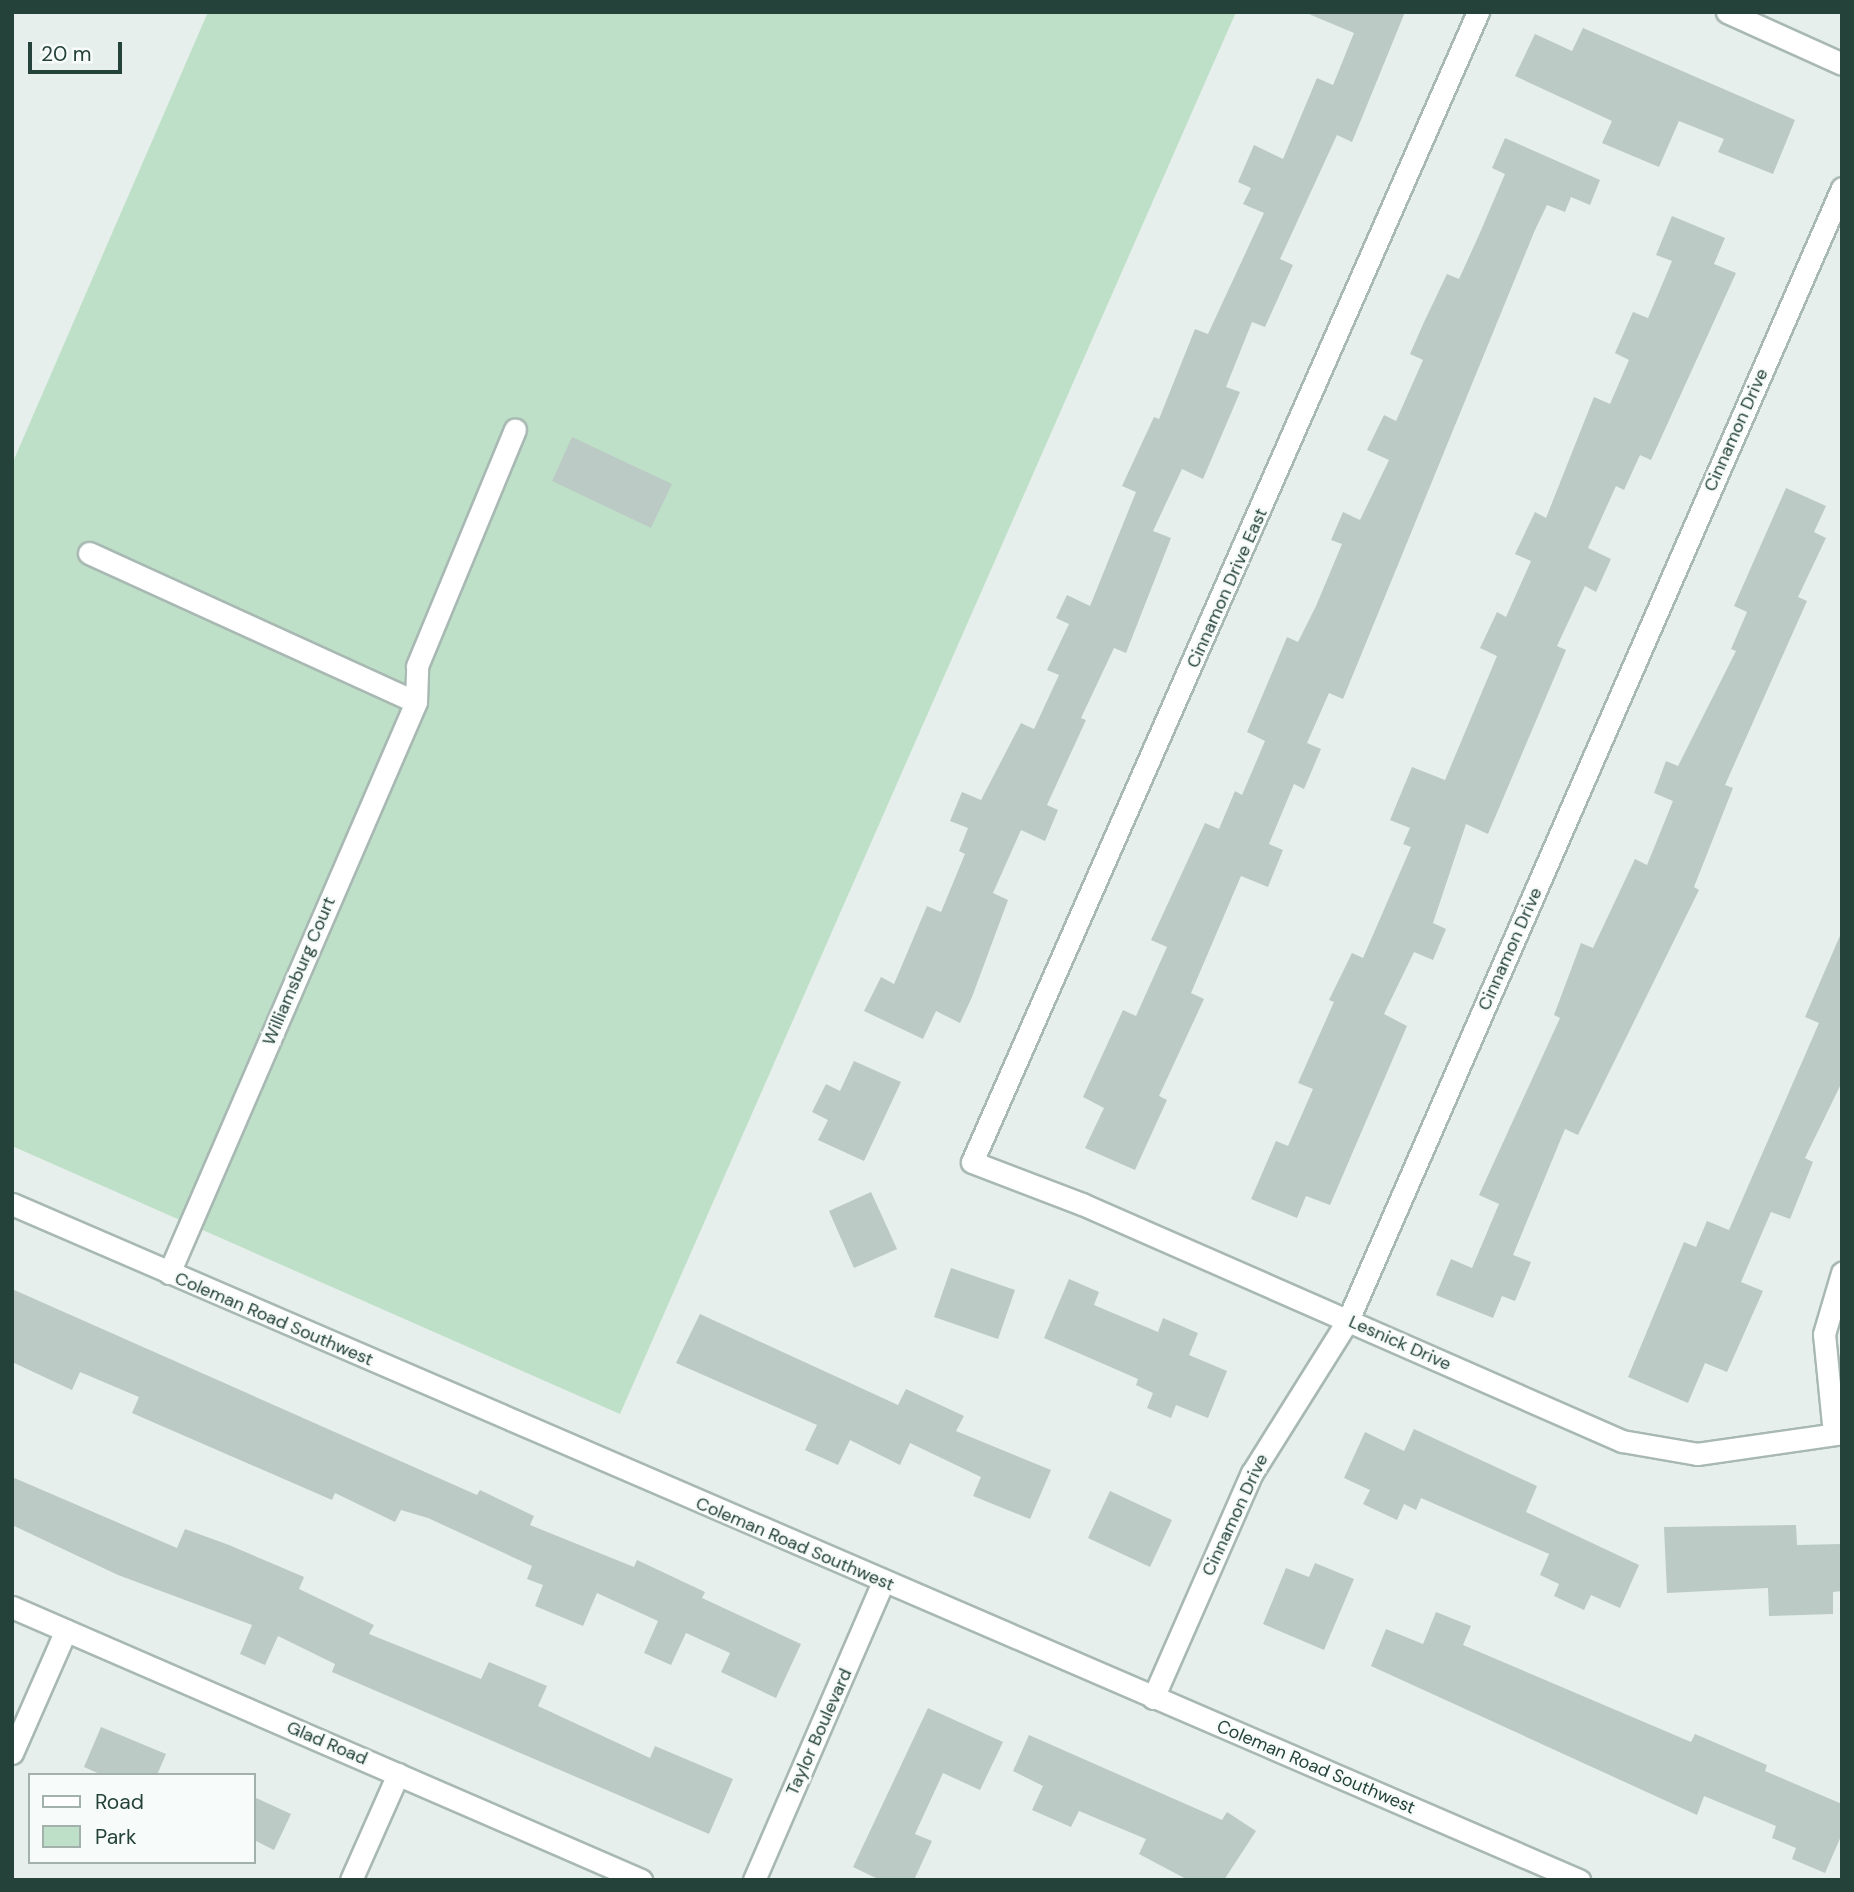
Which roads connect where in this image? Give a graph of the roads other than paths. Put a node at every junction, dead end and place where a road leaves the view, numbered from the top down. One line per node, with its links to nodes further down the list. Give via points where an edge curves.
1 (1478, 12): 8 (street, Cinnamon Drive East)
2 (1727, 12): 3 (street)
3 (1842, 64)
4 (1842, 188): 12 (street, Cinnamon Drive)
5 (515, 429): 7 (street, Williamsburg Court, via 417,666)
6 (89, 553): 7 (street)
7 (416, 702): 10 (street, Williamsburg Court)
8 (972, 1162): 12 (street, Lesnick Drive)
9 (12, 1204): 10 (street, Coleman Road Southwest)
10 (169, 1273): 14 (street, Coleman Road Southwest)
11 (1842, 1273): 13 (street, via 1824,1334)
12 (1348, 1320): 13 (street, Lesnick Drive, via 1595,1432 1647,1447 1698,1454); 17 (street, Cinnamon Drive, via 1252,1473)
13 (1838, 1434)
14 (883, 1583): 17 (street, Coleman Road Southwest); 22 (street, Taylor Boulevard)
15 (12, 1606): 16 (street, Glad Road)
16 (66, 1630): 18 (street); 19 (street, Glad Road)
17 (1153, 1698): 23 (street, Coleman Road Southwest)
18 (12, 1753)
19 (398, 1774): 20 (street); 21 (street, Glad Road)
20 (351, 1880)
21 (641, 1880)
22 (754, 1880)
23 (1579, 1880)

